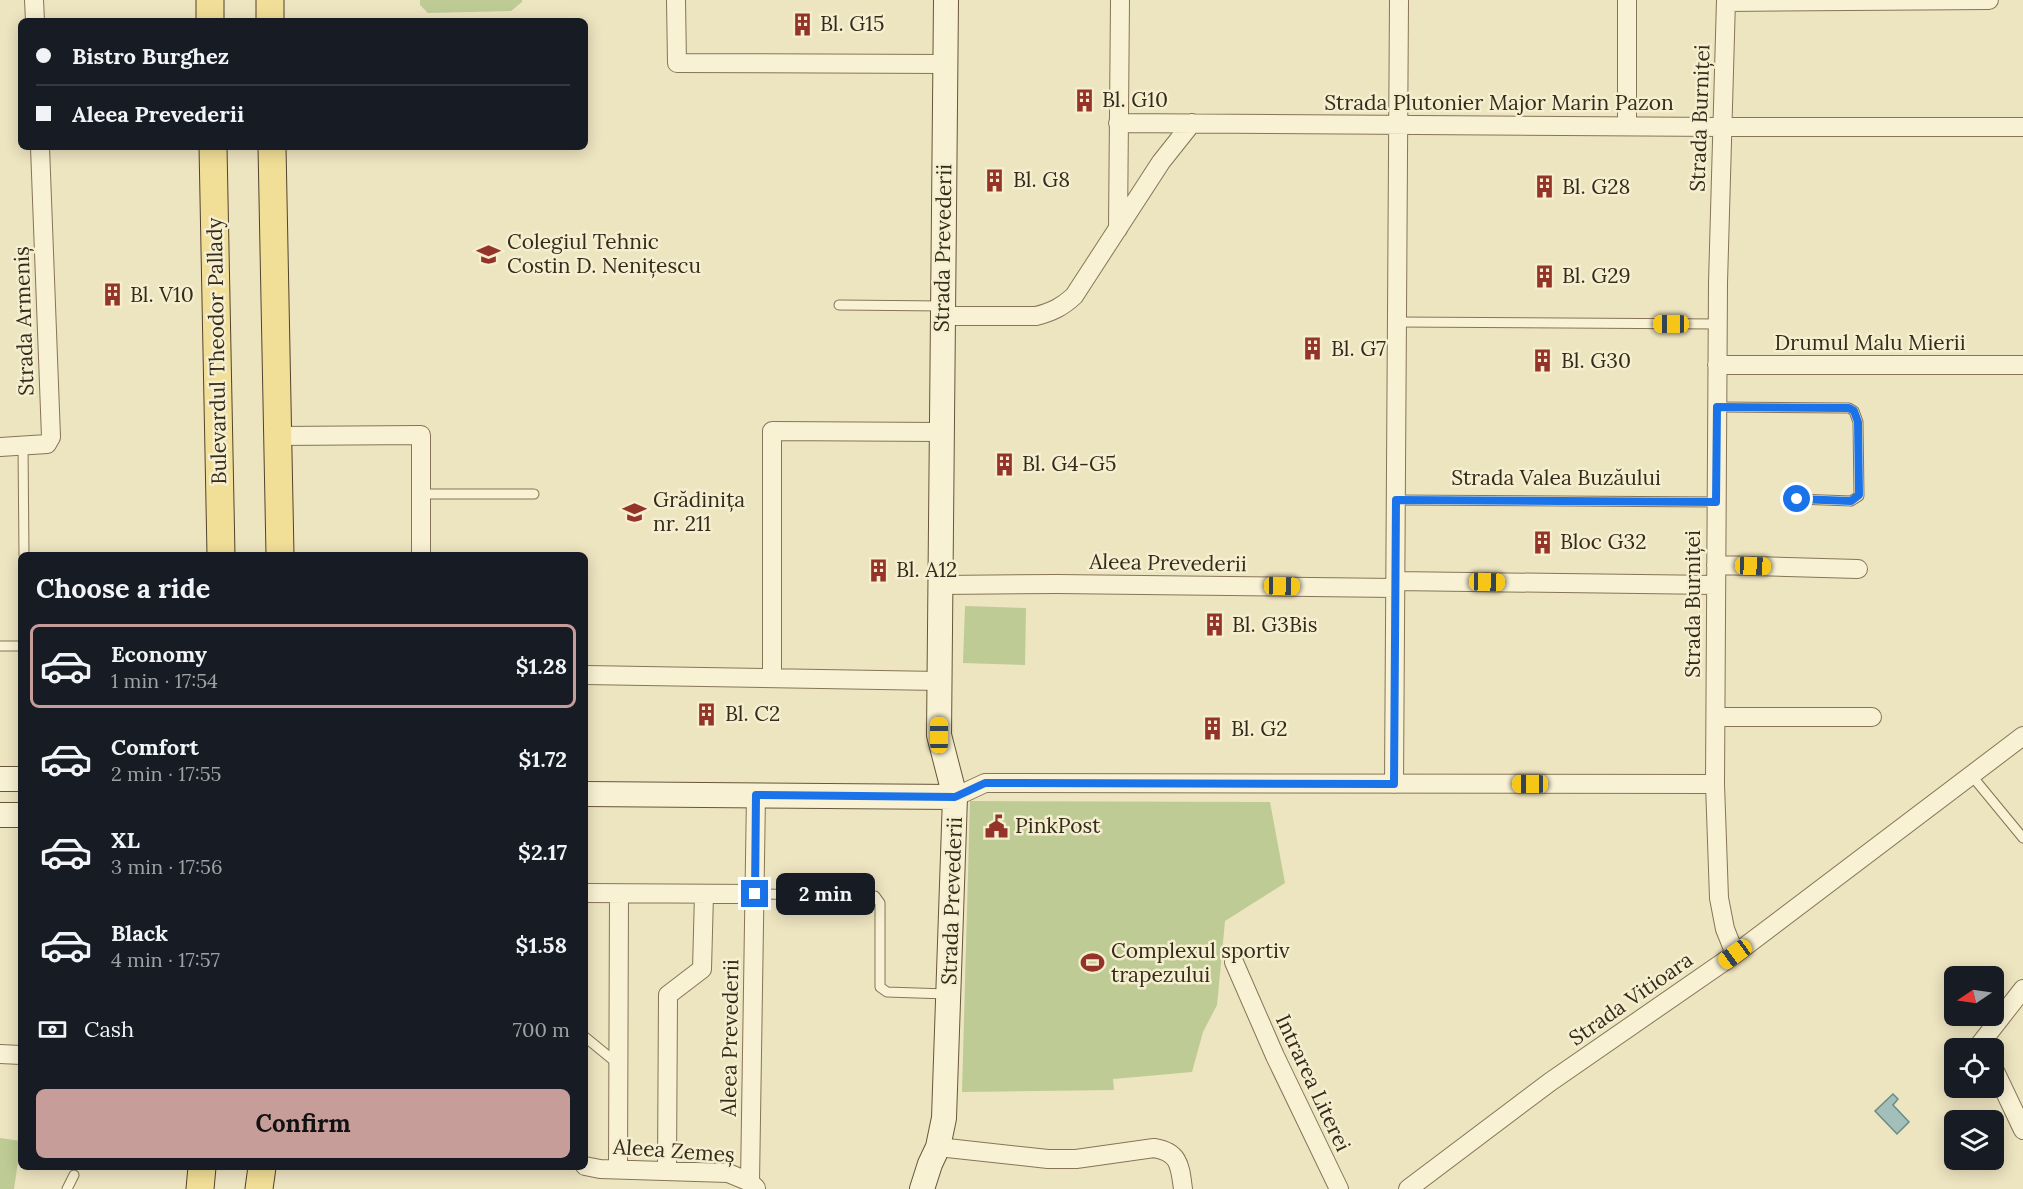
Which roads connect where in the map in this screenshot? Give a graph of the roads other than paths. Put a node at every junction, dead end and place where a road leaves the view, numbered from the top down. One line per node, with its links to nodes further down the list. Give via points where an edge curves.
1 (34, 0): 11 (street)
2 (210, 0): 12 (main road)
3 (270, 0): 13 (main road)
4 (676, 0): 14 (street, via 677,63)
5 (946, 0): 14 (street, Strada Prevederii)
6 (1120, 0): 15 (street)
7 (1399, 0): 17 (street)
8 (1627, 0): 18 (street)
9 (1989, 0): 10 (street)
10 (1726, 1): 19 (street, Strada Burniței)
11 (34, 18)
12 (210, 18)
13 (270, 18)
14 (945, 64): 26 (street, Strada Prevederii)
15 (1118, 123): 16 (street, Strada Plutonier Major Marin Pazon); 24 (street)
16 (1192, 123): 17 (street, Strada Plutonier Major Marin Pazon); 24 (street, via 1161,162)
17 (1398, 125): 18 (street, Strada Plutonier Major Marin Pazon); 27 (street)
18 (1626, 126): 19 (street, Strada Plutonier Major Marin Pazon)
19 (1722, 127): 20 (street, Strada Plutonier Major Marin Pazon); 28 (street, Strada Burniței)
20 (2023, 127)
21 (40, 150): 34 (street, Strada Armeniș, via 51,437 47,444)
22 (213, 150): 42 (main road, Bulevardul Theodor Pallady)
23 (272, 150): 33 (main road)
24 (1118, 229): 26 (street, via 1074,296 1051,313 1036,316)
25 (839, 305): 26 (lane)
26 (943, 311): 32 (street, Strada Prevederii)
27 (1397, 322): 28 (lane); 39 (street)
28 (1717, 324): 29 (street, Strada Burniței)
29 (1717, 365): 30 (street, Drumul Malu Mierii); 31 (street, Strada Burniței)
30 (2023, 365)
31 (1717, 407): 38 (lane, via 1854,411 1858,422 1859,495 1851,501); 40 (street, Strada Burniței)
32 (941, 432): 48 (street, Strada Prevederii); 53 (street, via 772,431)
33 (278, 436): 36 (street, via 421,435); 43 (main road)
34 (23, 446): 35 (street, Strada Armeniș); 41 (lane)
35 (0, 447)
36 (421, 494): 37 (lane); 44 (street)
37 (534, 494)
38 (1797, 499)
39 (1396, 500): 40 (lane, Strada Valea Buzăului); 47 (street)
40 (1716, 502): 45 (street, Strada Burniței)
41 (24, 552)
42 (221, 552)
43 (280, 552)
44 (421, 552)
45 (1716, 565): 46 (street); 49 (street, Strada Burniței)
46 (1858, 569)
47 (1395, 584): 48 (street, Aleea Prevederii); 49 (street, Aleea Prevederii); 61 (street)
48 (940, 585): 54 (street, Strada Prevederii)
49 (1716, 585): 55 (street, Strada Burniței)
50 (0, 646): 51 (lane)
51 (18, 646)
52 (588, 675): 53 (street)
53 (772, 678): 54 (street)
54 (939, 681): 65 (street, Strada Prevederii, via 939,743)
55 (1716, 717): 56 (street); 62 (street, Strada Burniței)
56 (1872, 717)
57 (2023, 736): 58 (street, Strada Vitioara)
58 (1971, 776): 68 (lane); 73 (street, Strada Vitioara)
59 (0, 779): 60 (street)
60 (18, 779)
61 (1394, 784): 62 (street); 65 (street, via 985,783)
62 (1716, 784): 73 (street, Strada Burniței, via 1720,906)
63 (588, 794): 64 (street)
64 (756, 795): 65 (street); 72 (street, Aleea Prevederii)
65 (955, 797): 76 (street, Strada Prevederii)
66 (0, 815): 67 (street)
67 (18, 815)
68 (2023, 838)
69 (588, 893): 70 (street)
70 (619, 894): 71 (street); 81 (street)
71 (704, 894): 72 (street); 89 (street, Aleea Prevederii, via 702,969 668,995)
72 (755, 894): 76 (lane, via 875,896 880,903 880,987 887,992); 91 (street, Aleea Prevederii)
73 (1735, 954): 98 (street, Strada Vitioara, via 1550,1082)
74 (1234, 962): 97 (street, Intrarea Literei)
75 (2023, 989): 77 (street)
76 (949, 994): 84 (street, Strada Prevederii, via 946,1098)
77 (1988, 1038)
78 (588, 1040): 81 (lane)
79 (0, 1054): 80 (street)
80 (18, 1055)
81 (618, 1065): 86 (street)
82 (2004, 1090): 83 (street)
83 (2023, 1130)
84 (938, 1147): 95 (street, Strada Prevederii); 96 (street, via 1048,1159 1154,1148 1170,1153 1176,1160)
85 (588, 1167): 86 (street, Aleea Zemeș)
86 (618, 1169): 89 (street, Aleea Zemeș)
87 (202, 1170): 93 (main road)
88 (262, 1170): 94 (main road)
89 (667, 1170): 91 (street, Aleea Zemeș, via 728,1173)
90 (74, 1175): 92 (lane)
91 (753, 1185)
92 (67, 1189)
93 (200, 1189)
94 (260, 1189)
95 (922, 1189)
96 (1183, 1189)
97 (1339, 1189)
98 (1408, 1189)

